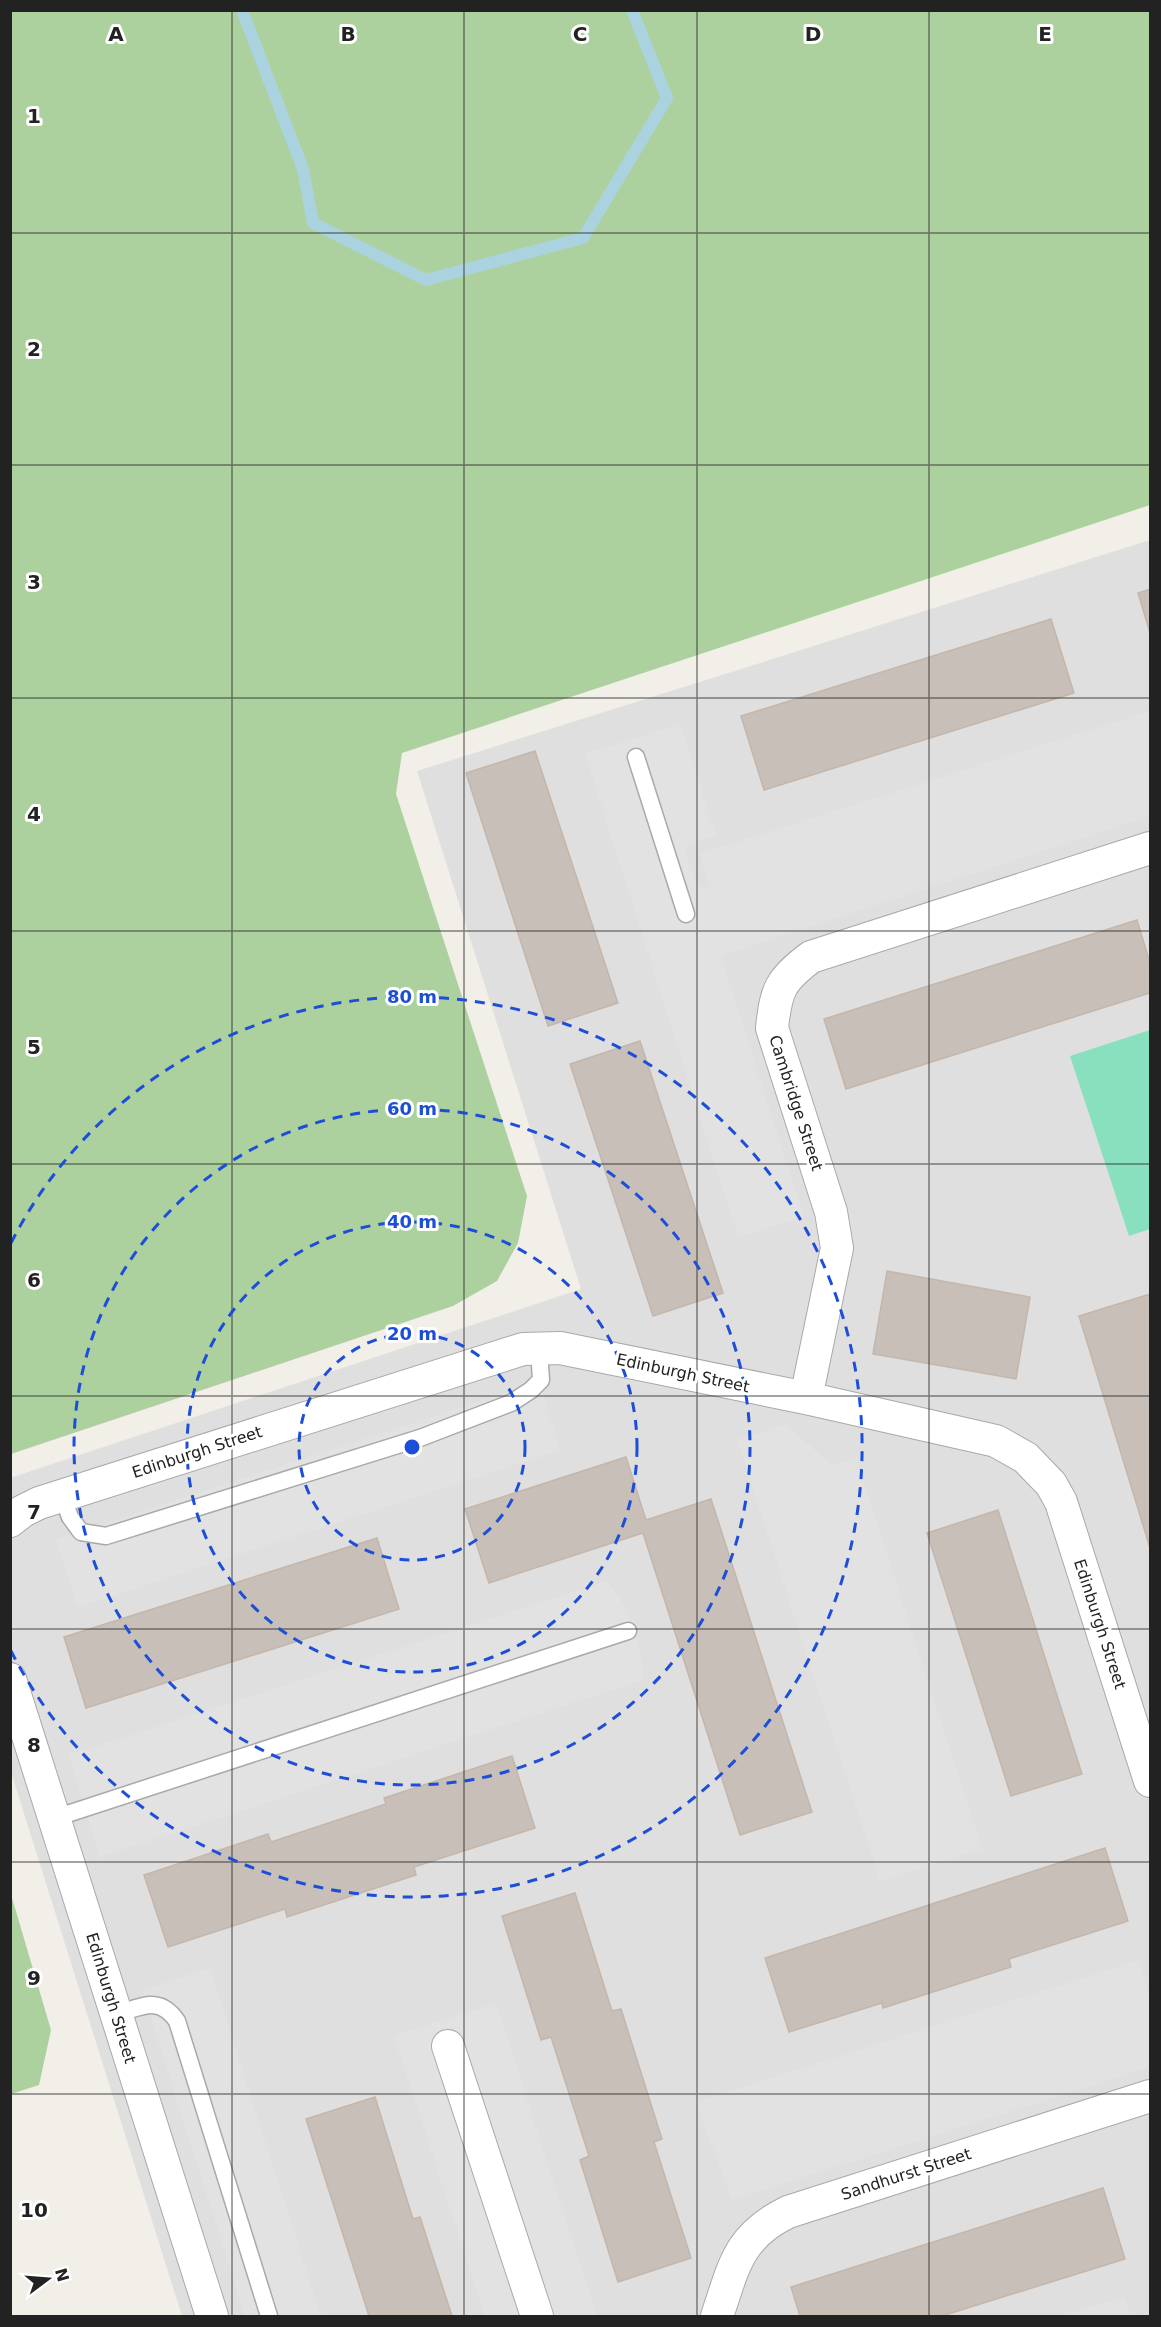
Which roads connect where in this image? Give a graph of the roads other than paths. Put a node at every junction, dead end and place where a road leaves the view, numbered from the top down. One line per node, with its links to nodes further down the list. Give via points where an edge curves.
1 (636, 757): 3 (lane)
2 (1150, 848): 5 (street, Cambridge Street, via 811,957 782,983 775,999 772,1028 831,1212 837,1248)
3 (686, 914)
4 (539, 1349): 5 (street, Edinburgh Street, via 560,1348); 6 (street, Edinburgh Street, via 523,1349); 6 (lane, via 541,1380 511,1403 420,1438 106,1536 81,1532)
5 (806, 1398): 10 (street, Edinburgh Street, via 996,1441 1026,1458 1051,1484 1061,1503)
6 (62, 1496): 7 (street, Edinburgh Street, via 39,1503)
7 (10, 1521)
8 (628, 1630): 11 (lane)
9 (10, 1679): 11 (street, Edinburgh Street)
10 (1150, 1781)
11 (55, 1818): 12 (street, Edinburgh Street)
12 (116, 2014): 15 (street, Edinburgh Street); 16 (lane, via 155,2004 162,2005 177,2020)
13 (448, 2046): 17 (street)
14 (1150, 2096): 18 (street, Sandhurst Street, via 788,2212 751,2237 736,2258)
15 (212, 2316)
16 (269, 2316)
17 (537, 2316)
18 (717, 2316)

